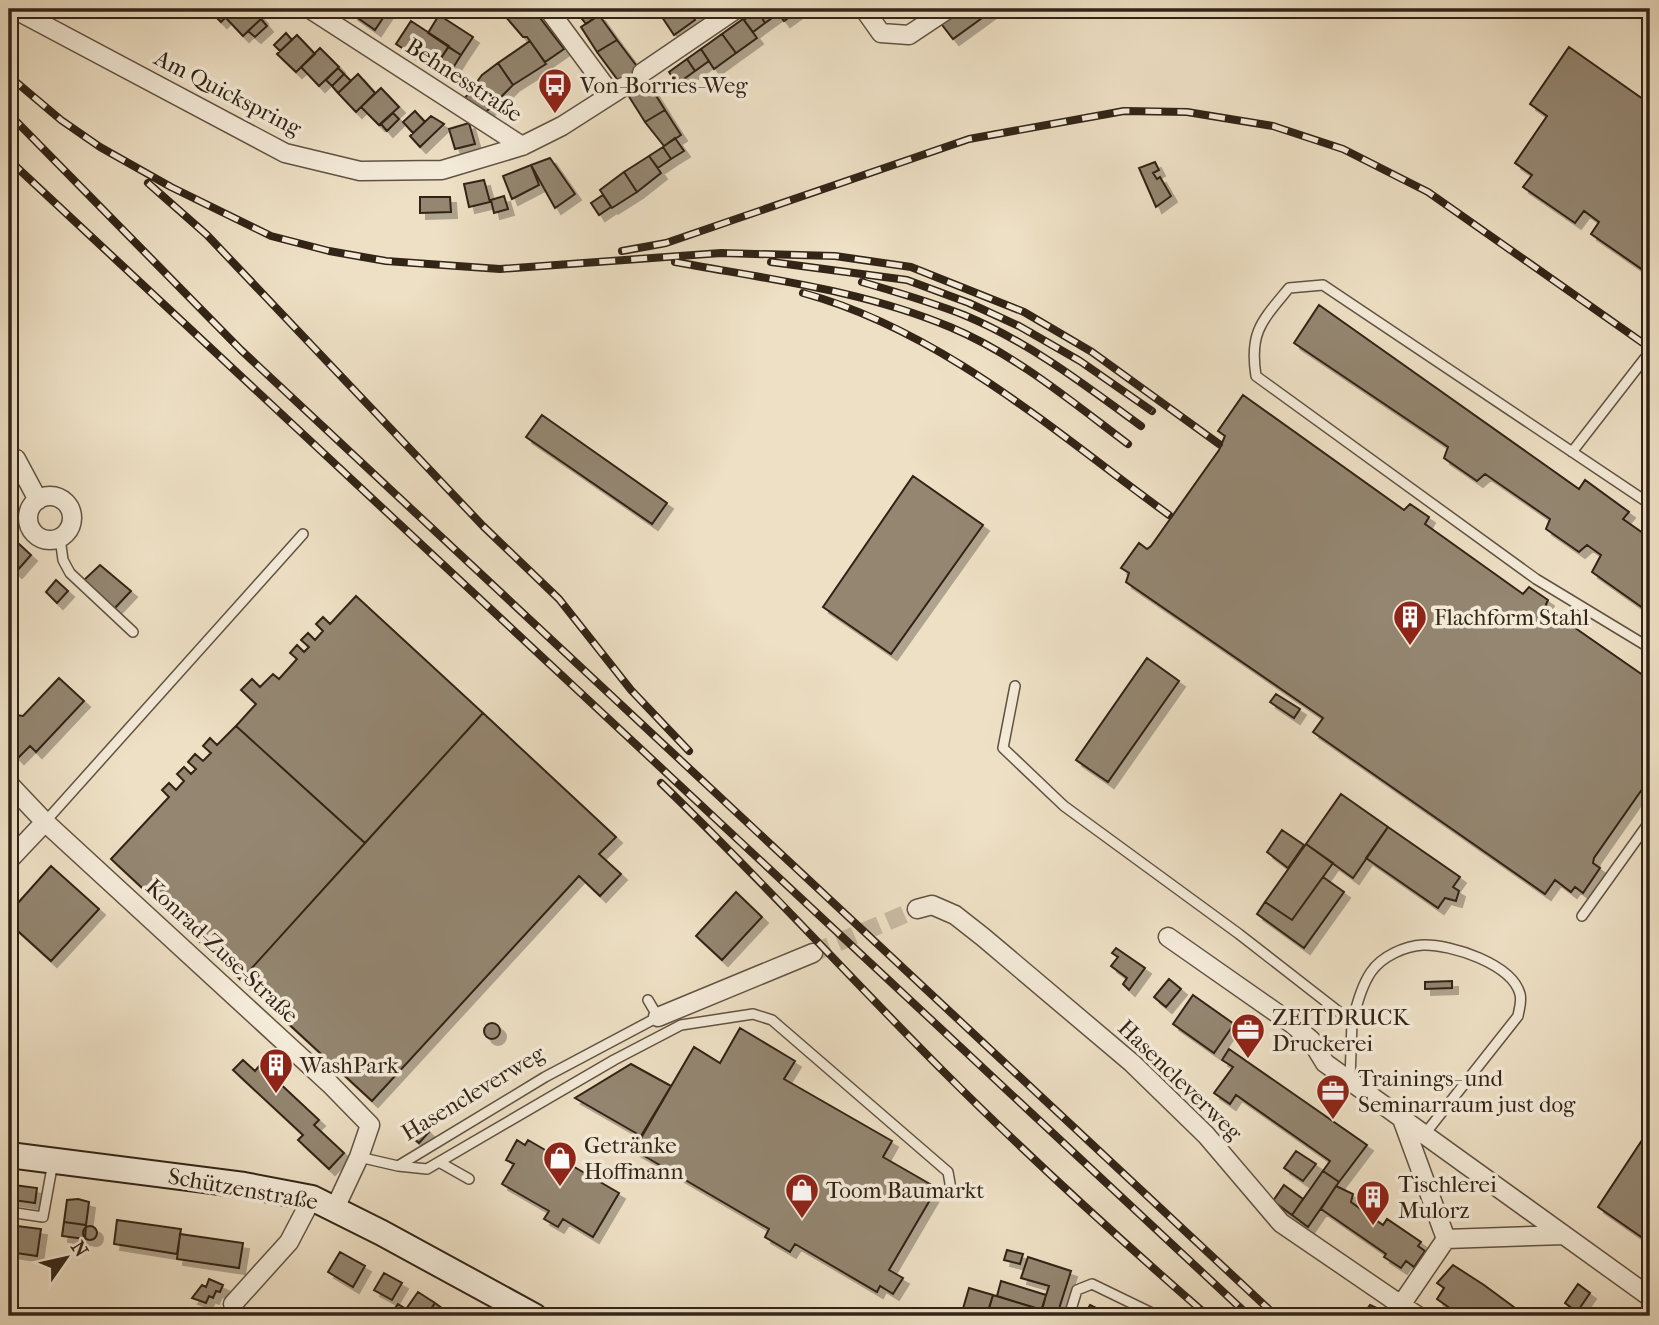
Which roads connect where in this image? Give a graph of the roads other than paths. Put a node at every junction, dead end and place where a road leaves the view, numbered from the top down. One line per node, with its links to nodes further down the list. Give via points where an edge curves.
1 (14, 9): 8 (street, Am Quickspring, via 285,153 360,171 442,170)
2 (310, 9): 8 (street, Behnesstraße)
3 (548, 9): 8 (street, Am Quickspring, via 617,90)
4 (736, 9): 7 (street)
5 (864, 9): 6 (street, via 881,33 909,35)
6 (948, 9)
7 (642, 73)
8 (522, 146)
9 (1645, 358): 10 (lane)
10 (1572, 452): 13 (lane); 17 (lane, via 1323,285 1289,288 1262,321 1252,350 1256,376 1536,579)
11 (9, 457): 12 (street, via 16,460)
12 (38, 500): 15 (street, via 29,514 32,530 46,540); 15 (street, via 55,496 70,509 71,526)
13 (1650, 504)
14 (303, 534): 21 (lane)
15 (60, 538): 16 (lane, via 63,560 71,573)
16 (133, 632)
17 (1650, 648)
18 (1015, 685): 29 (lane, via 1003,748 1064,806)
19 (9, 784): 21 (street, Konrad-Zuse-Straße)
20 (1650, 821): 24 (lane)
21 (45, 822): 22 (street); 34 (street, Konrad-Zuse-Straße, via 370,1125)
22 (9, 860)
23 (917, 909): 46 (street, Hasencleverweg, via 932,905 955,915 983,937 1132,1063 1206,1135 1281,1223)
24 (1582, 916)
25 (1168, 937): 30 (street, via 1291,1023 1311,1040 1325,1063)
26 (813, 953): 28 (street, Hasencleverweg)
27 (648, 1000): 28 (lane)
28 (658, 1017): 37 (lane, Hasencleverweg, via 545,1077)
29 (1352, 1022): 30 (lane); 32 (lane, via 1372,970 1405,949 1424,945 1458,951 1494,964 1511,978 1520,993 1518,1016)
30 (1350, 1080): 31 (street)
31 (1402, 1119): 32 (street); 43 (street)
32 (1424, 1135): 42 (street)
33 (9, 1154): 35 (main road, Schützenstraße)
34 (359, 1157): 37 (lane, Hasencleverweg); 40 (street)
35 (54, 1160): 40 (main road, Schützenstraße, via 244,1185); 41 (lane, via 43,1217)
36 (439, 1162): 37 (lane, via 426,1169); 38 (lane); 39 (lane, via 681,1025 753,1014 772,1020 948,1172)
37 (398, 1166)
38 (469, 1179)
39 (953, 1195)
40 (323, 1203): 45 (street); 47 (main road, Schützenstraße)
41 (9, 1212)
42 (1564, 1235): 43 (street); 44 (street)
43 (1446, 1239): 46 (street)
44 (1650, 1297)
45 (233, 1304)
46 (1401, 1305): 50 (street, Hasencleverweg)
47 (534, 1316)
48 (1069, 1316): 49 (lane, via 1077,1290 1092,1284)
49 (1158, 1316)
50 (1418, 1316)

